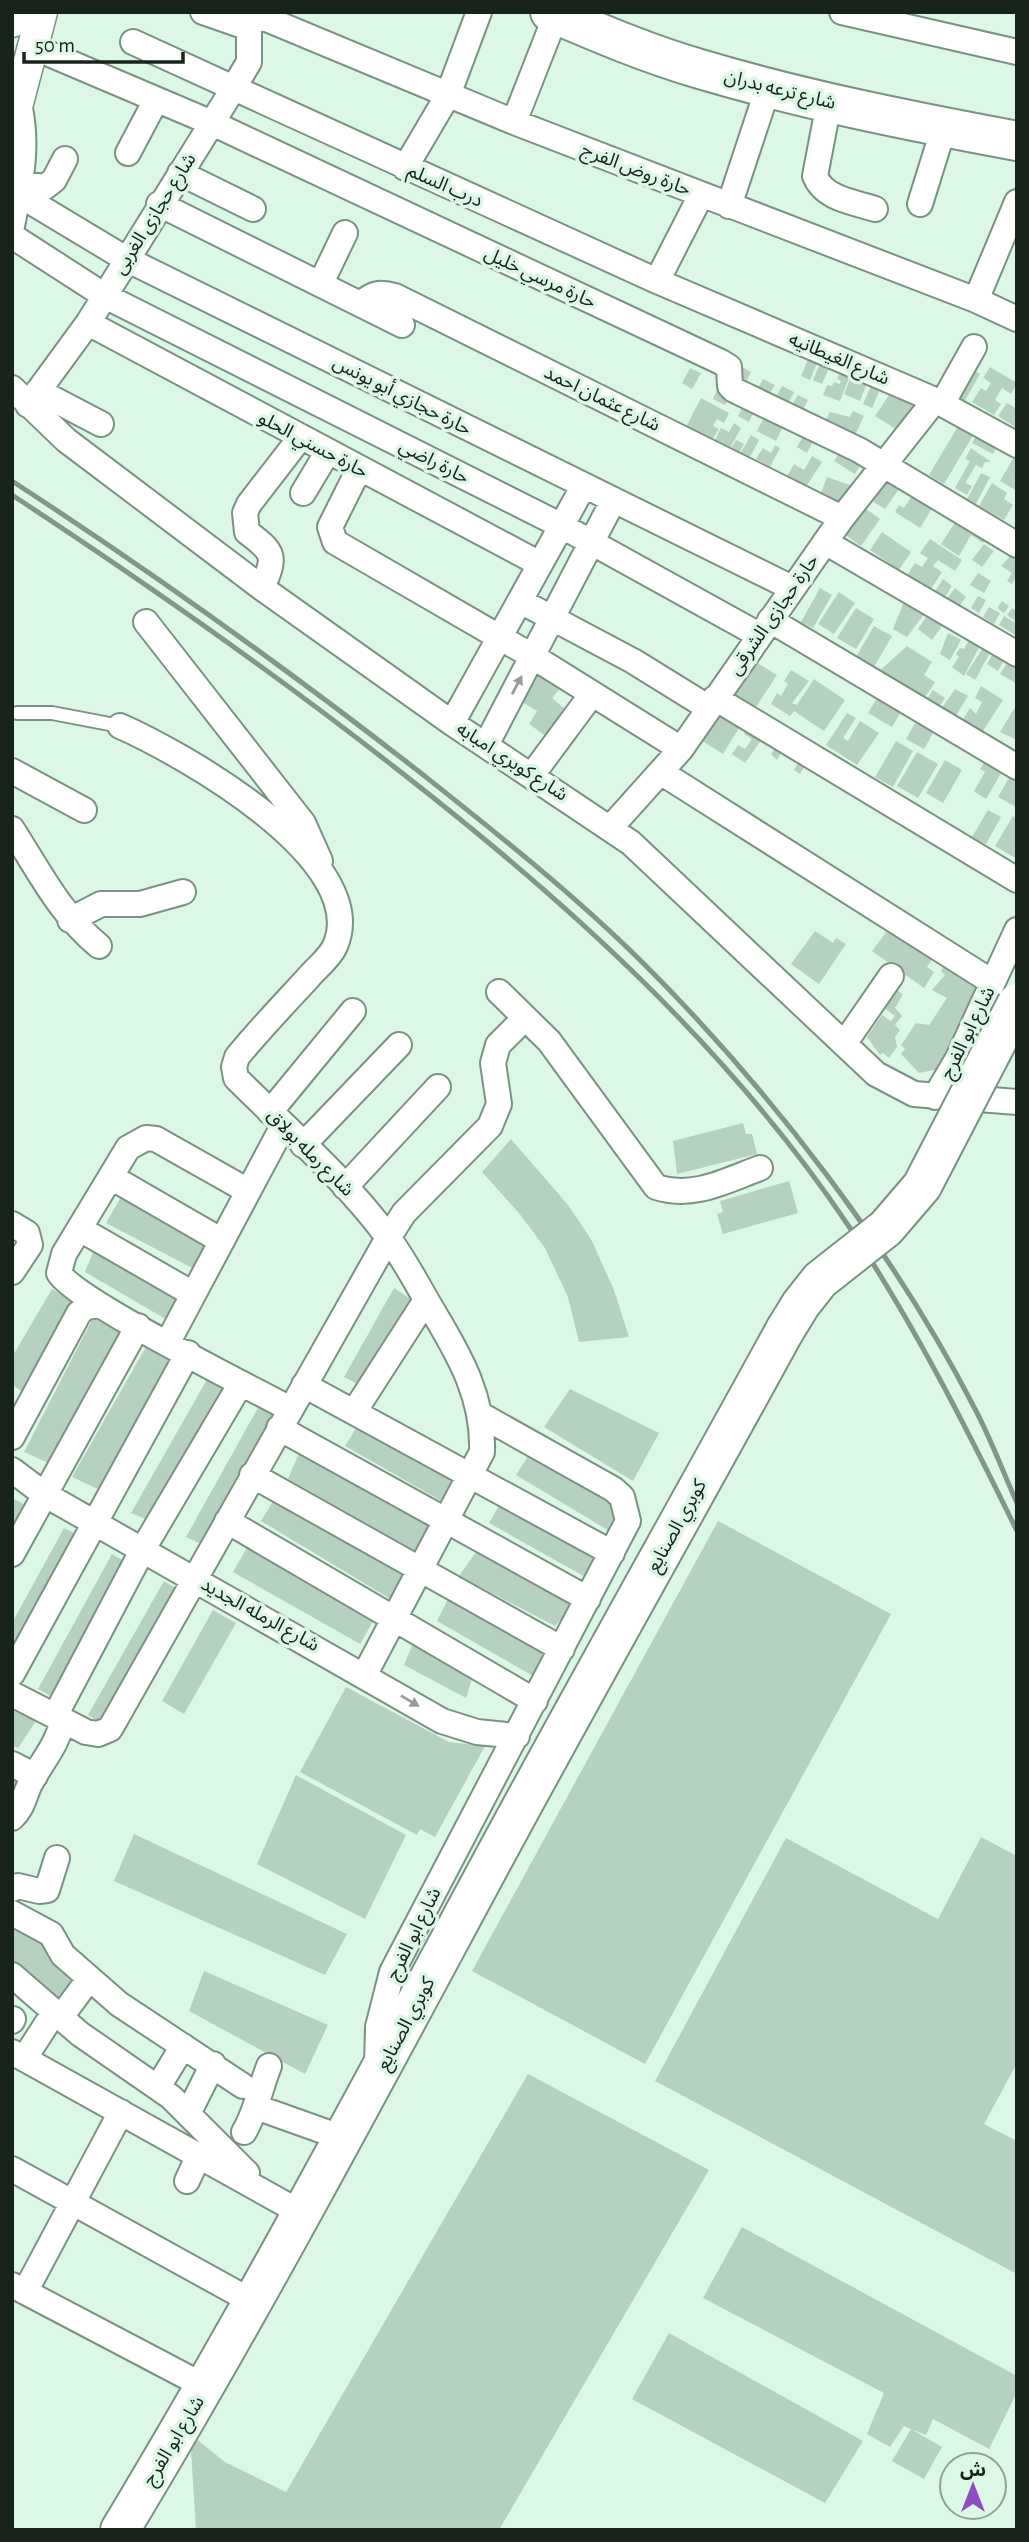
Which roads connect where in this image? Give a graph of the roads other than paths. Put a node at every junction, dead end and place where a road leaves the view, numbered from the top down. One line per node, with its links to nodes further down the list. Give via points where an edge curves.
1 (15, 12): 9 (street)
2 (42, 12): 11 (street)
3 (203, 12): 8 (street, حارة روض الفرج)
4 (479, 12): 15 (street)
5 (606, 12): 19 (main road, شارع ترعه بدران, via 759,64)
6 (842, 12): 12 (street)
7 (553, 13): 13 (main road, شارع ترعه بدران, via 645,51); 20 (street)
8 (253, 21): 14 (street, شارع حجازى الغربى, via 250,57); 15 (street, حارة روض الفرج)
9 (12, 22)
10 (133, 42): 14 (street, درب السلم)
11 (33, 47): 16 (street, حارة مرسي خليل); 18 (street)
12 (1017, 52)
13 (768, 88): 17 (main road, شارع ترعه بدران); 33 (street)
14 (233, 89): 21 (street, شارع حجازى الغربى); 26 (street, درب السلم)
15 (448, 95): 20 (street, حارة روض الفرج); 26 (street)
16 (156, 100): 21 (street, حارة مرسي خليل); 24 (street)
17 (829, 103): 22 (main road, شارع ترعه بدران); 35 (street, via 815,176 819,186)
18 (15, 115): 28 (street, via 25,144)
19 (1017, 119)
20 (514, 122): 29 (street, حارة روض الفرج)
21 (212, 123): 27 (street, شارع حجازى الغربى); 55 (street, حارة مرسي خليل, via 721,362 729,367 734,390)
22 (944, 127): 23 (main road, شارع ترعه بدران); 32 (street)
23 (1017, 141)
24 (128, 153)
25 (65, 159): 28 (street, via 45,187)
26 (405, 168): 40 (street, درب السلم)
27 (180, 173): 31 (street, شارع حجازى الغربى); 34 (street)
28 (19, 189): 36 (street); 39 (street, حارة حجازي أبو يونس)
29 (701, 195): 33 (street, حارة روض الفرج); 40 (street)
30 (1017, 202): 43 (street)
31 (159, 204): 39 (street, شارع حجازى الغربى); 41 (street)
32 (920, 204)
33 (729, 206): 43 (street, حارة روض الفرج)
34 (253, 209)
35 (876, 209)
36 (12, 226)
37 (345, 233): 41 (street)
38 (12, 236): 42 (street, حارة راضي)
39 (126, 259): 42 (street, شارع حجازى الغربى); 57 (street, حارة حجازي أبو يونس)
40 (657, 281): 50 (street, شارع الغيطانيه)
41 (321, 283): 44 (street)
42 (106, 296): 46 (street, شارع حجازى الغربى); 61 (street, حارة راضي)
43 (976, 300): 45 (street, حارة روض الفرج)
44 (362, 303): 47 (street); 60 (street, شارع عثمان احمد, via 371,295 395,296)
45 (1017, 319)
46 (88, 323): 49 (street, شارع حجازى الغربى); 52 (street, حارة حسني الحلو)
47 (402, 325)
48 (974, 347): 50 (street, حارة حجازى الشرقى)
49 (26, 395): 51 (street); 66 (street, شارع كوبري امبابه, via 66,440)
50 (939, 402): 53 (street, شارع الغيطانيه); 55 (street, حارة حجازى الشرقى)
51 (101, 424)
52 (300, 438): 54 (street, حارة حسني الحلو); 66 (street, via 245,513 247,532 271,555 273,564)
53 (1017, 445)
54 (327, 453): 56 (street, حارة حسني الحلو); 58 (street)
55 (884, 465): 60 (street, حارة حجازى الشرقى); 64 (street, حارة مرسي خليل)
56 (359, 469): 65 (street, حارة حسني الحلو); 72 (street, via 330,527 335,542)
57 (583, 487): 59 (street, حارة حجازي أبو يونس); 61 (street)
58 (303, 493)
59 (613, 501): 62 (street); 67 (street, حارة حجازي أبو يونس)
60 (842, 518): 63 (street, حارة حجازى الشرقى)
61 (562, 526): 62 (street, حارة راضي); 65 (street)
62 (592, 542): 69 (street); 71 (street, حارة راضي)
63 (825, 542): 67 (street, حارة حجازى الشرقى); 73 (street)
64 (1017, 545)
65 (540, 564): 68 (street)
66 (262, 588): 78 (street, شارع كوبري امبابه)
67 (792, 588): 71 (street, حارة حجازى الشرقى)
68 (520, 601): 69 (street); 72 (street)
69 (552, 618): 74 (street); 76 (street)
70 (146, 622): 89 (street, via 303,822)
71 (764, 627): 76 (street, حارة حجازى الشرقى); 82 (street, حارة راضي)
72 (499, 638): 74 (street); 78 (street)
73 (1017, 654)
74 (532, 656): 75 (street); 80 (street, one-way to 74)
75 (592, 694): 81 (street); 85 (street)
76 (712, 703): 81 (street, حارة حجازى الشرقى); 90 (street)
77 (17, 713): 79 (lane, via 52,713)
78 (452, 723): 80 (street, شارع كوبري امبابه)
79 (120, 726): 89 (street, شارع رمله بولاق, via 206,771 290,837)
80 (486, 745): 85 (street, شارع كوبري امبابه)
81 (681, 749): 84 (street, حارة حجازى الشرقى)
82 (1017, 767)
83 (12, 771): 86 (street)
84 (662, 773): 87 (street, حارة حجازى الشرقى); 97 (street)
85 (532, 775): 87 (street, شارع كوبري امبابه)
86 (84, 810)
87 (611, 827): 100 (street, شارع كوبري امبابه)
88 (12, 829): 92 (street)
89 (327, 878): 105 (street, شارع رمله بولاق, via 339,911 335,946 243,1049 234,1068 236,1078)
90 (1017, 880)
91 (183, 892): 92 (street, via 141,904 101,904)
92 (70, 920): 94 (street)
93 (1017, 930): 97 (street, شارع ابو الفرج)
94 (99, 946)
95 (891, 976): 100 (street)
96 (499, 992): 99 (street)
97 (1004, 993): 103 (street, شارع ابو الفرج); 161 (main road, كوبري الصنايع, bridge, via 922,1186 886,1228 820,1280 785,1330)
98 (353, 1011): 105 (street)
99 (525, 1018): 107 (street, via 593,1097 656,1187 675,1193 695,1191); 113 (street, via 498,1045 493,1062 499,1104 490,1126 404,1213)
100 (845, 1044): 103 (street, شارع كوبري امبابه, via 894,1086)
101 (399, 1045): 106 (street)
102 (438, 1087): 109 (street)
103 (935, 1097): 104 (street, شارع كوبري امبابه)
104 (1016, 1101)
105 (276, 1119): 106 (street, شارع رمله بولاق); 110 (street)
106 (303, 1145): 109 (street, شارع رمله بولاق)
107 (760, 1168)
108 (111, 1177): 110 (street, via 135,1142 156,1139); 112 (street); 114 (street)
109 (345, 1187): 113 (street, شارع رمله بولاق)
110 (248, 1191): 114 (street)
111 (17, 1226): 115 (street, via 30,1245)
112 (80, 1229): 116 (street); 118 (street, via 59,1263 59,1273)
113 (388, 1238): 117 (street, شارع رمله بولاق); 122 (street)
114 (222, 1241): 116 (street)
115 (12, 1272)
116 (193, 1294): 120 (street)
117 (426, 1300): 123 (street); 124 (street, شارع رمله بولاق, via 463,1363)
118 (100, 1305): 119 (street); 126 (street, via 79,1313)
119 (138, 1326): 120 (street); 130 (street)
120 (178, 1348): 121 (street); 133 (street)
121 (242, 1382): 125 (street); 134 (street)
122 (304, 1385): 123 (street); 125 (street)
123 (354, 1412): 129 (street)
124 (481, 1415): 129 (street, شارع رمله بولاق, via 482,1452); 135 (street, شارع ابو الفرج, via 622,1497 628,1521)
125 (284, 1419): 128 (street); 132 (street)
126 (12, 1437)
127 (12, 1470): 130 (street, شارع الرمله الجديد)
128 (253, 1475): 131 (street); 137 (street)
129 (472, 1476): 132 (street, شارع رمله بولاق); 135 (street)
130 (44, 1494): 133 (street, شارع الرمله الجديد); 136 (street)
131 (227, 1521): 138 (street); 140 (street)
132 (447, 1521): 137 (street, شارع رمله بولاق); 139 (street)
133 (95, 1522): 134 (street, شارع الرمله الجديد); 142 (street)
134 (143, 1549): 138 (street, شارع الرمله الجديد); 146 (street)
135 (612, 1553): 139 (street, شارع ابو الفرج)
136 (12, 1554)
137 (421, 1570): 140 (street, شارع رمله بولاق); 141 (street)
138 (194, 1578): 143 (street, شارع الرمله الجديد); 146 (street, via 110,1729 98,1734)
139 (588, 1598): 141 (street, شارع ابو الفرج)
140 (395, 1619): 143 (street, شارع رمله بولاق); 145 (street)
141 (562, 1649): 145 (street, شارع ابو الفرج)
142 (12, 1674)
143 (365, 1674): 147 (street, شارع الرمله الجديد, one-way to 147, via 442,1721 477,1732)
144 (12, 1694): 146 (street)
145 (535, 1701): 147 (street, شارع ابو الفرج)
146 (59, 1718): 149 (street, via 54,1750)
147 (517, 1736): 161 (street, شارع ابو الفرج, via 392,1972 378,2027)
148 (12, 1764): 149 (street)
149 (35, 1776): 150 (street)
150 (12, 1818)
151 (57, 1857): 152 (street, via 47,1890)
152 (14, 1885)
153 (12, 1913): 155 (street, via 51,1934 63,1955)
154 (12, 1975): 156 (street)
155 (89, 1979): 156 (street); 157 (street, via 139,2019)
156 (58, 2014): 158 (street); 163 (street)
157 (183, 2046): 159 (street); 163 (street)
158 (18, 2055): 165 (street)
159 (213, 2064): 162 (street); 166 (street)
160 (269, 2066): 164 (street)
161 (377, 2080): 168 (main road, شارع ابو الفرج)
162 (243, 2086)
163 (158, 2087): 166 (street)
164 (256, 2107): 167 (street); 168 (street)
165 (121, 2112): 169 (street); 173 (street)
166 (188, 2114): 172 (street)
167 (244, 2132)
168 (343, 2138): 174 (main road, شارع ابو الفرج)
169 (199, 2155): 171 (street); 172 (street)
170 (12, 2169): 173 (street)
171 (187, 2181)
172 (261, 2190): 174 (street)
173 (73, 2202): 175 (street); 176 (street)
174 (303, 2214): 176 (main road, شارع ابو الفرج)
175 (18, 2288): 177 (street)
176 (253, 2302): 177 (main road, شارع ابو الفرج)
177 (206, 2387): 178 (main road, شارع ابو الفرج)
178 (120, 2530)

